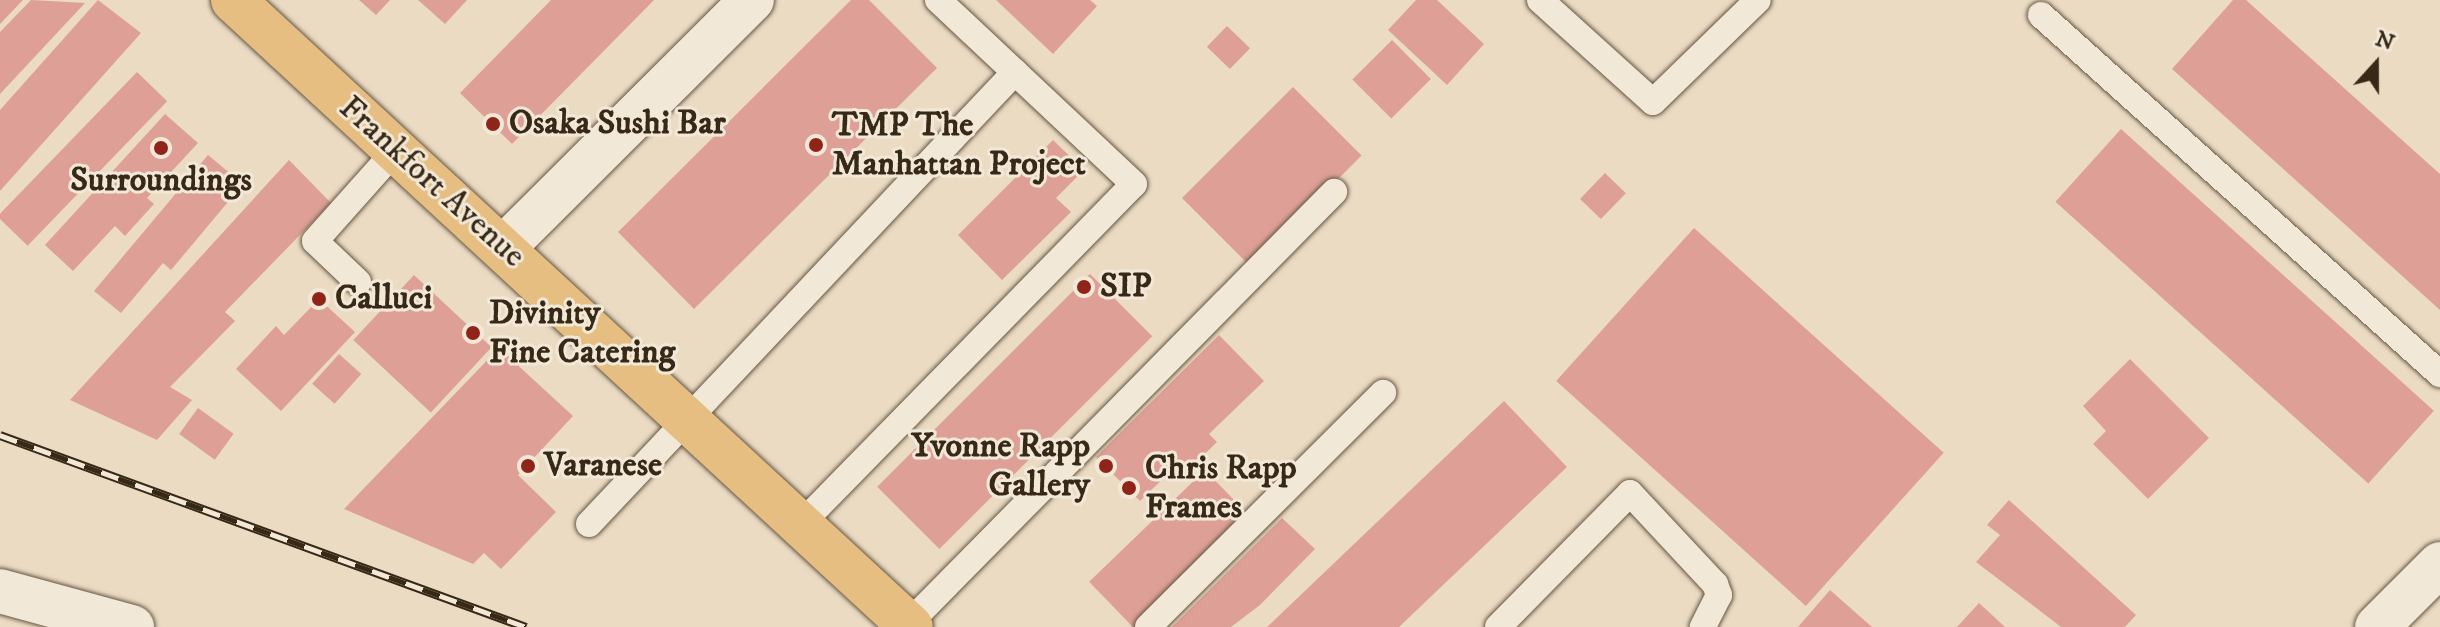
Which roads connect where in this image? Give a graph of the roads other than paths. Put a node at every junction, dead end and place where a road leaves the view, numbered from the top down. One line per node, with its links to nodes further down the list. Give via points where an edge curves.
1 (233, 0): 8 (main road, Frankfort Avenue)
2 (752, 0): 10 (street)
3 (938, 0): 7 (lane)
4 (1758, 0): 5 (lane, via 1653,102)
5 (1549, 3)
6 (2041, 15): 12 (lane)
7 (1015, 72): 14 (lane); 16 (lane, via 1134,184)
8 (397, 149): 10 (main road, Frankfort Avenue); 11 (lane, via 315,241)
9 (1334, 192): 19 (lane)
10 (504, 247): 14 (main road, Frankfort Avenue)
11 (358, 282)
12 (2440, 374)
13 (1383, 393): 21 (lane)
14 (688, 418): 15 (lane); 16 (main road, Frankfort Avenue)
15 (589, 524)
16 (800, 525): 19 (main road, Frankfort Avenue)
17 (2440, 564): 24 (street)
18 (0, 591): 20 (street)
19 (910, 626)
20 (132, 627)
21 (1148, 627)
22 (1498, 627): 23 (lane, via 1630,493 1715,584 1719,595)
23 (1703, 627)
24 (2377, 627)

